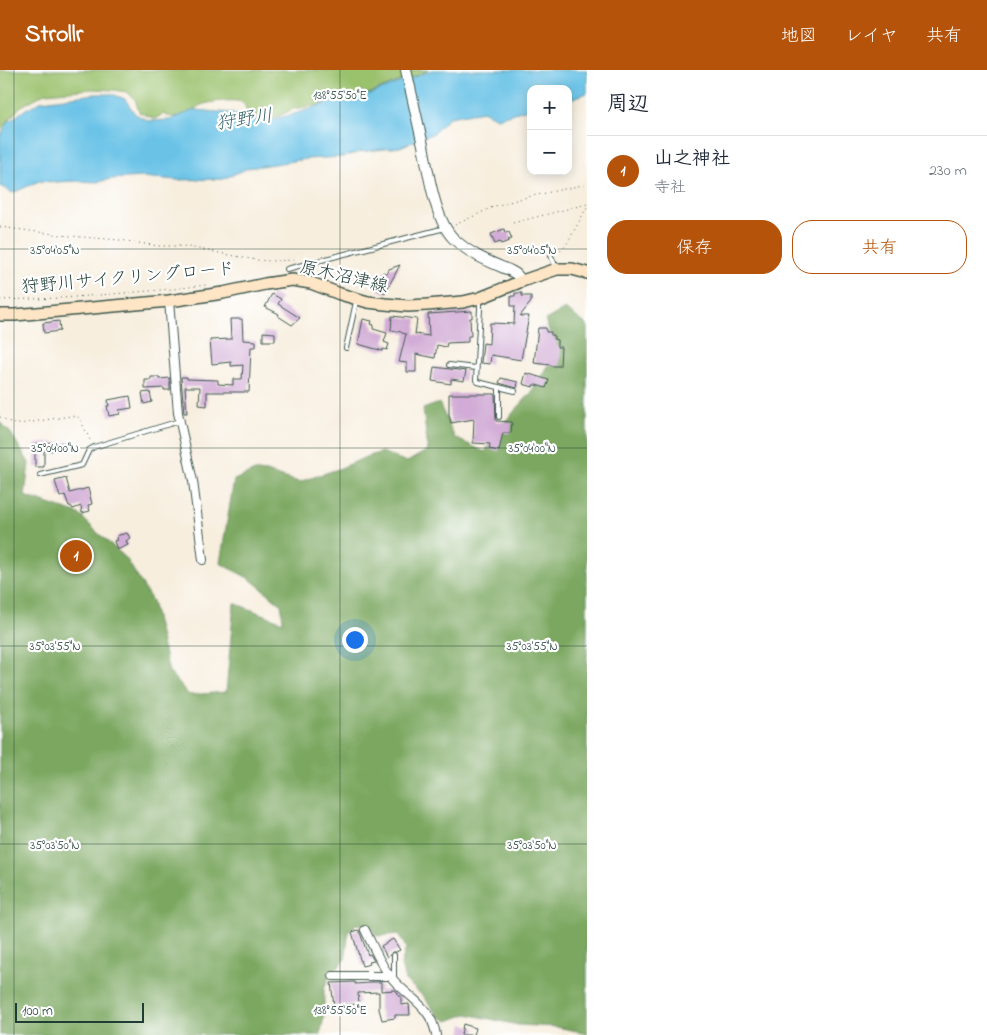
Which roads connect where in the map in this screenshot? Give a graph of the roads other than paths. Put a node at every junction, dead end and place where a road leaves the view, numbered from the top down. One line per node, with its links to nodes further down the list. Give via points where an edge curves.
1 (406, 70): 2 (street, via 431,183)
2 (447, 226): 4 (lane); 7 (street, via 454,238 475,256 511,271)
3 (551, 256): 5 (lane)
4 (287, 269)
5 (557, 269): 6 (main road, 原木沼津線); 7 (main road, 原木沼津線)
6 (587, 273)
7 (522, 281): 8 (main road, 原木沼津線)
8 (480, 298): 9 (main road, 原木沼津線, via 408,306); 14 (lane)
9 (357, 300): 10 (main road, 原木沼津線, via 311,283 292,280); 12 (lane)
10 (169, 301): 11 (main road, 原木沼津線); 18 (street)
11 (0, 315)
12 (346, 348)
13 (448, 365): 14 (lane)
14 (476, 368): 15 (lane, via 478,382)
15 (499, 388): 16 (lane); 17 (lane)
16 (514, 391)
17 (499, 417)
18 (179, 419): 19 (lane, via 94,447 82,465); 20 (street, via 193,482)
19 (40, 476)
20 (203, 560)
21 (365, 930): 24 (street)
22 (394, 955): 24 (lane)
23 (333, 976): 24 (street)
24 (392, 978): 25 (street, via 426,1010)
25 (436, 1035)

